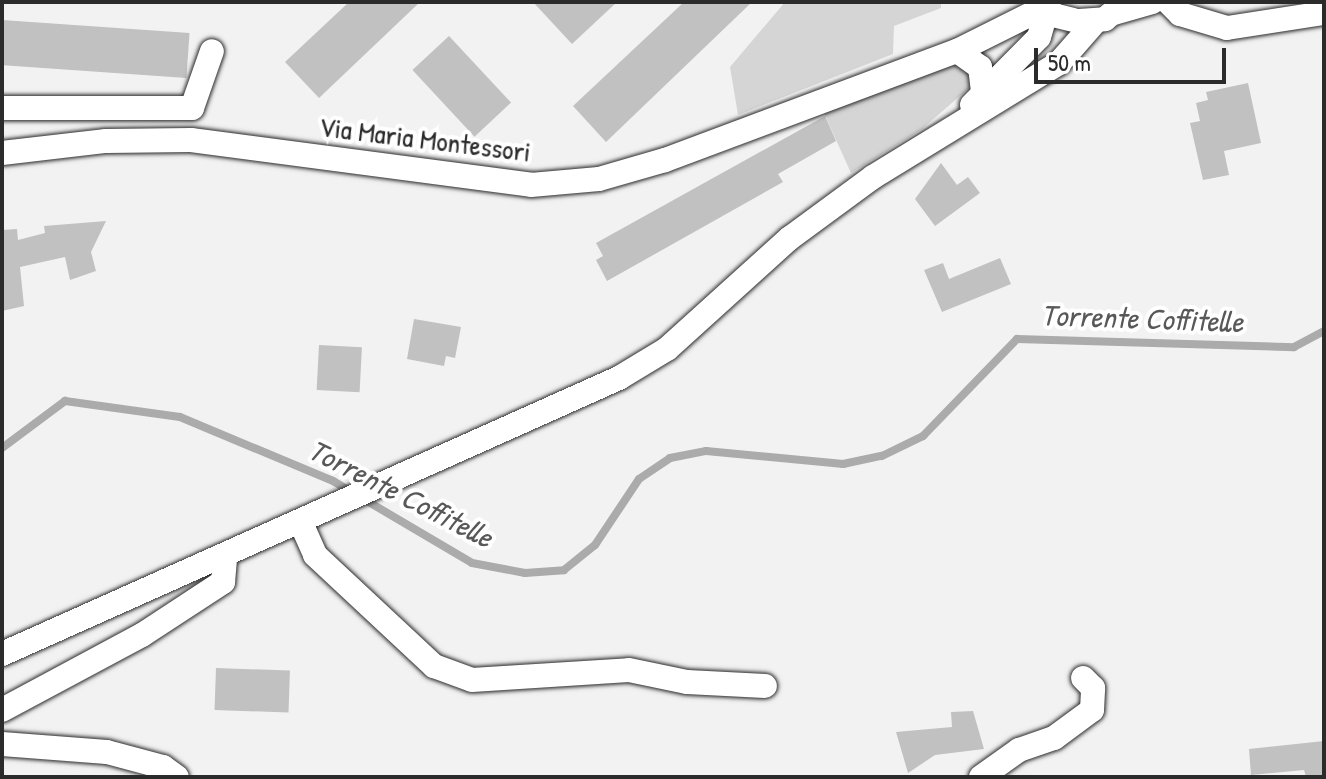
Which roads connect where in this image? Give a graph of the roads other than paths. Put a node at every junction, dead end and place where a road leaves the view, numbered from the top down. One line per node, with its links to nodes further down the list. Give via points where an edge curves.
1 (1015, 2): 9 (street)
2 (1152, 2): 6 (street)
3 (1168, 2): 5 (street, via 1180,14 1227,28)
4 (1050, 5): 6 (street); 8 (street); 10 (street, via 1039,37)
5 (1324, 13)
6 (1102, 14): 12 (street, via 1059,63)
7 (212, 51): 11 (street, via 192,108)
8 (957, 51): 9 (street); 10 (street, via 980,67)
9 (916, 62): 13 (street, Via Maria Montessori, via 665,160 599,179 531,185 191,140)
10 (983, 93): 12 (street)
11 (2, 108)
12 (952, 127): 14 (street, via 790,238 667,349 619,378)
13 (4, 151)
14 (301, 523): 15 (street); 18 (street, via 315,555 434,666 472,680 629,670 687,682)
15 (225, 557): 16 (street); 19 (street, via 223,582 142,635)
16 (2, 654)
17 (1083, 678): 22 (street, via 1093,688 1092,710)
18 (765, 686)
19 (2, 710)
20 (2, 744): 21 (street, via 107,752 163,767)
21 (177, 777)
22 (981, 777)

